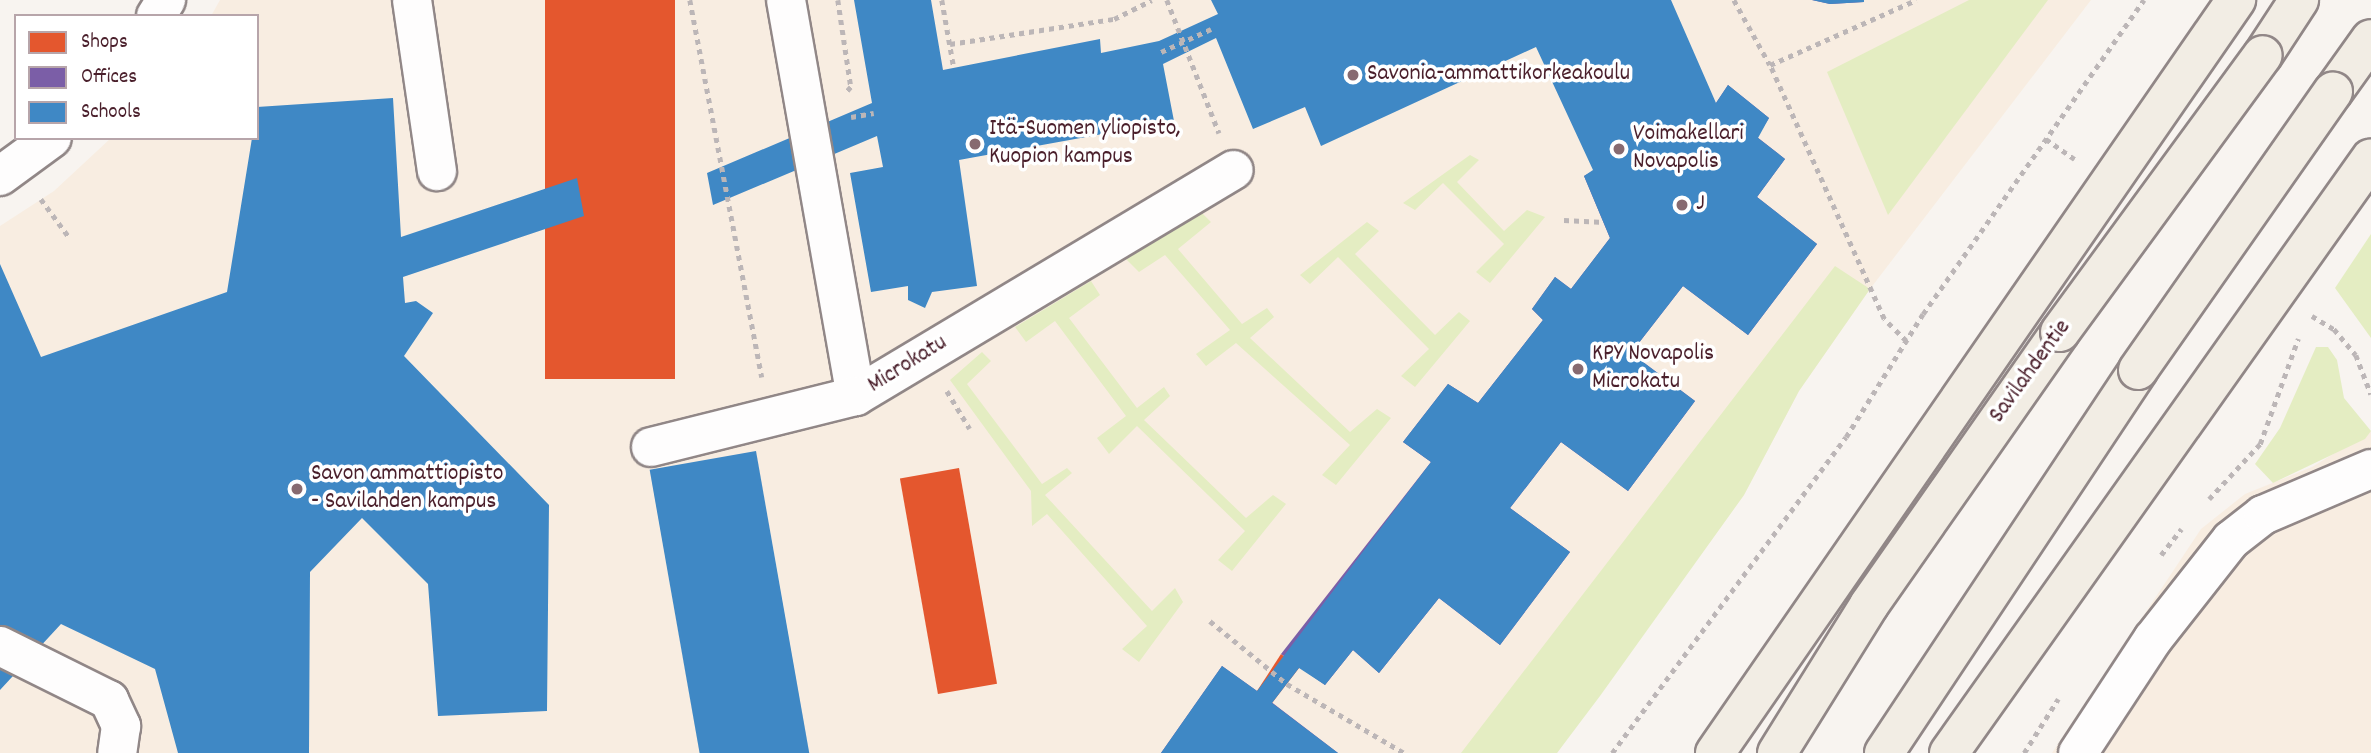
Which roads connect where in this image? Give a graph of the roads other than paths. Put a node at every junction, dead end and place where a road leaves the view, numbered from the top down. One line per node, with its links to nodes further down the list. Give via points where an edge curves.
1 (412, 0): 9 (street)
2 (786, 0): 11 (street, Microkatu)
3 (2236, 0): 16 (main road)
4 (2299, 0): 17 (main road, Savilahdentie, bridge, via 1869,605)
5 (2371, 39): 18 (main road, bridge, via 2138,370)
6 (49, 140): 10 (street)
7 (2371, 158): 19 (main road)
8 (1233, 170): 11 (street, Microkatu)
9 (437, 171)
10 (0, 176)
11 (856, 396): 12 (street)
12 (651, 447)
13 (2371, 468): 20 (street, via 2263,515 2231,540 2153,639)
14 (0, 646): 15 (street, via 109,700 121,726)
15 (117, 753)
16 (1716, 753)
17 (1776, 753)
18 (1884, 753)
19 (1949, 753)
20 (2078, 753)

